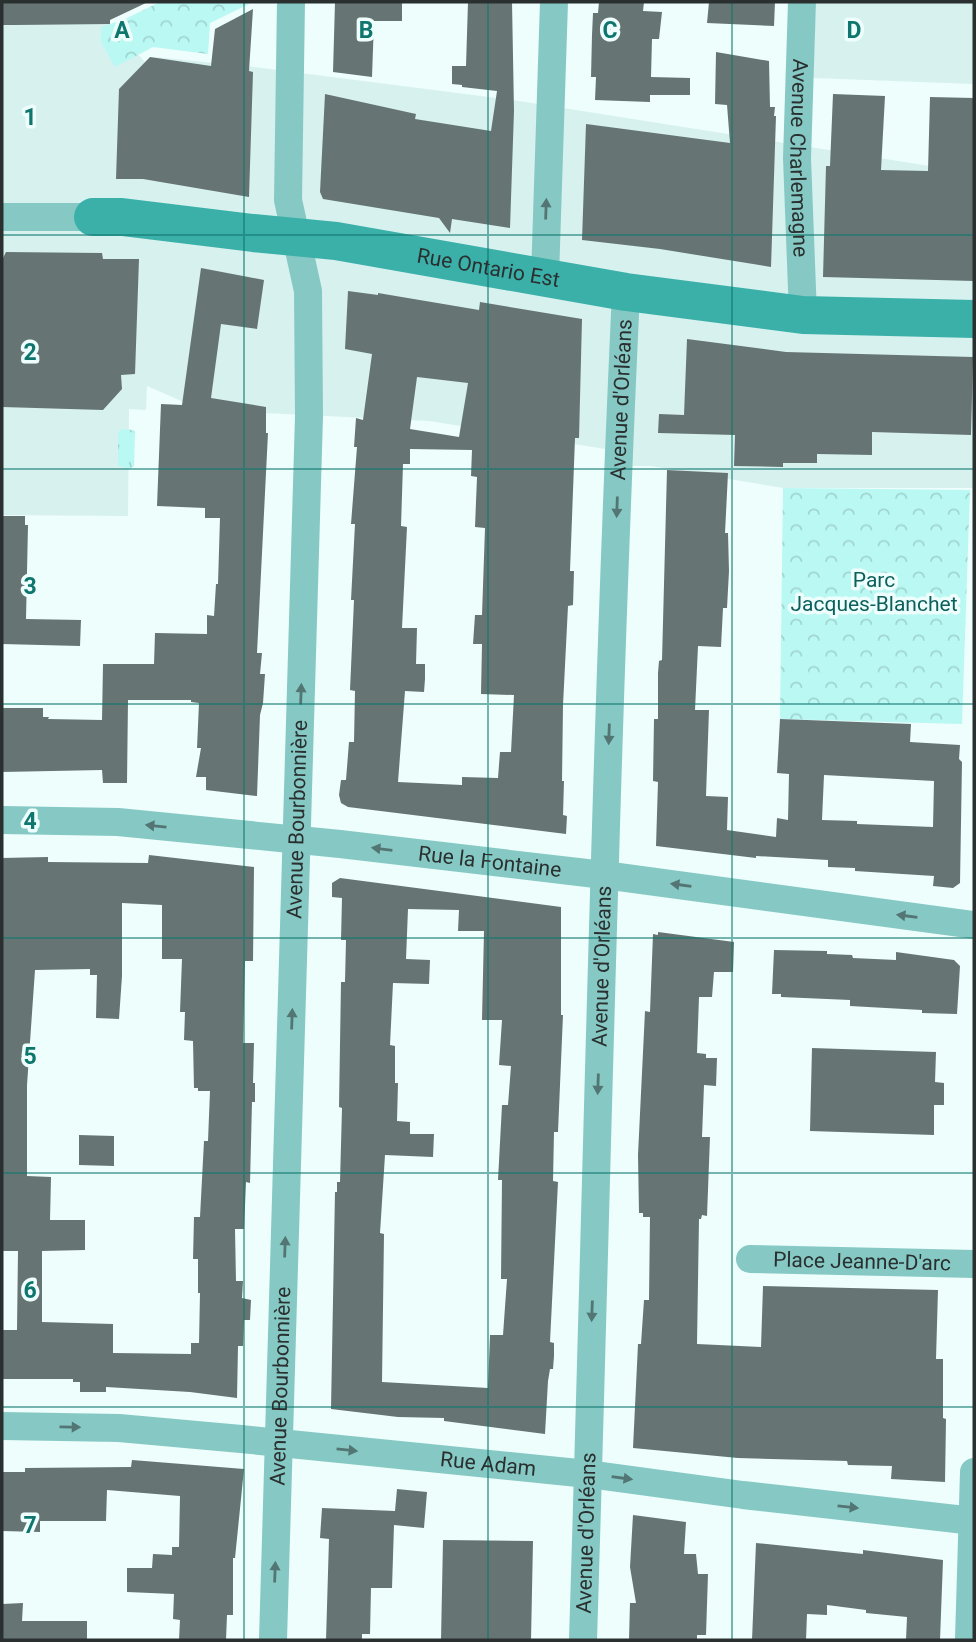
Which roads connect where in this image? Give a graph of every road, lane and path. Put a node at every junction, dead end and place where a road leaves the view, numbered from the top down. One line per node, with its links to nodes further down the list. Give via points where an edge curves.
1 (291, 2): 6 (street, Avenue Bourbonnière, via 288,200)
2 (554, 2): 7 (street, one-way to 2)
3 (802, 2): 9 (street, Avenue Charlemagne, via 797,158)
4 (2, 217): 5 (street, Rue Ontario Est)
5 (93, 217): 6 (main road, Rue Ontario Est)
6 (296, 237): 7 (main road, Rue Ontario Est); 12 (street, Avenue Bourbonnière, one-way to 6, via 309,416 308,291)
7 (545, 277): 8 (main road, Rue Ontario Est)
8 (626, 292): 9 (main road, Rue Ontario Est); 13 (street, Avenue d'Orléans, one-way to 13)
9 (803, 315): 10 (main road, Rue Ontario Est)
10 (974, 319)
11 (2, 820): 12 (street, Rue la Fontaine, one-way to 11, via 118,822)
12 (298, 840): 13 (street, Rue la Fontaine, one-way to 12); 18 (street, Avenue Bourbonnière, one-way to 12)
13 (604, 875): 14 (street, Rue la Fontaine, one-way to 13); 20 (street, Avenue d'Orléans, one-way to 20)
14 (974, 925)
15 (750, 1259): 16 (street, Place Jeanne-D'arc)
16 (974, 1264)
17 (2, 1426): 18 (street, Rue Adam, one-way to 18, via 119,1428)
18 (279, 1443): 20 (street, Rue Adam, one-way to 20); 22 (street, Avenue Bourbonnière, one-way to 18)
19 (974, 1472): 21 (street)
20 (588, 1474): 21 (street, Rue Adam, one-way to 21); 23 (street, Avenue d'Orléans)
21 (974, 1521): 24 (street)
22 (273, 1640)
23 (583, 1640)
24 (970, 1640)

